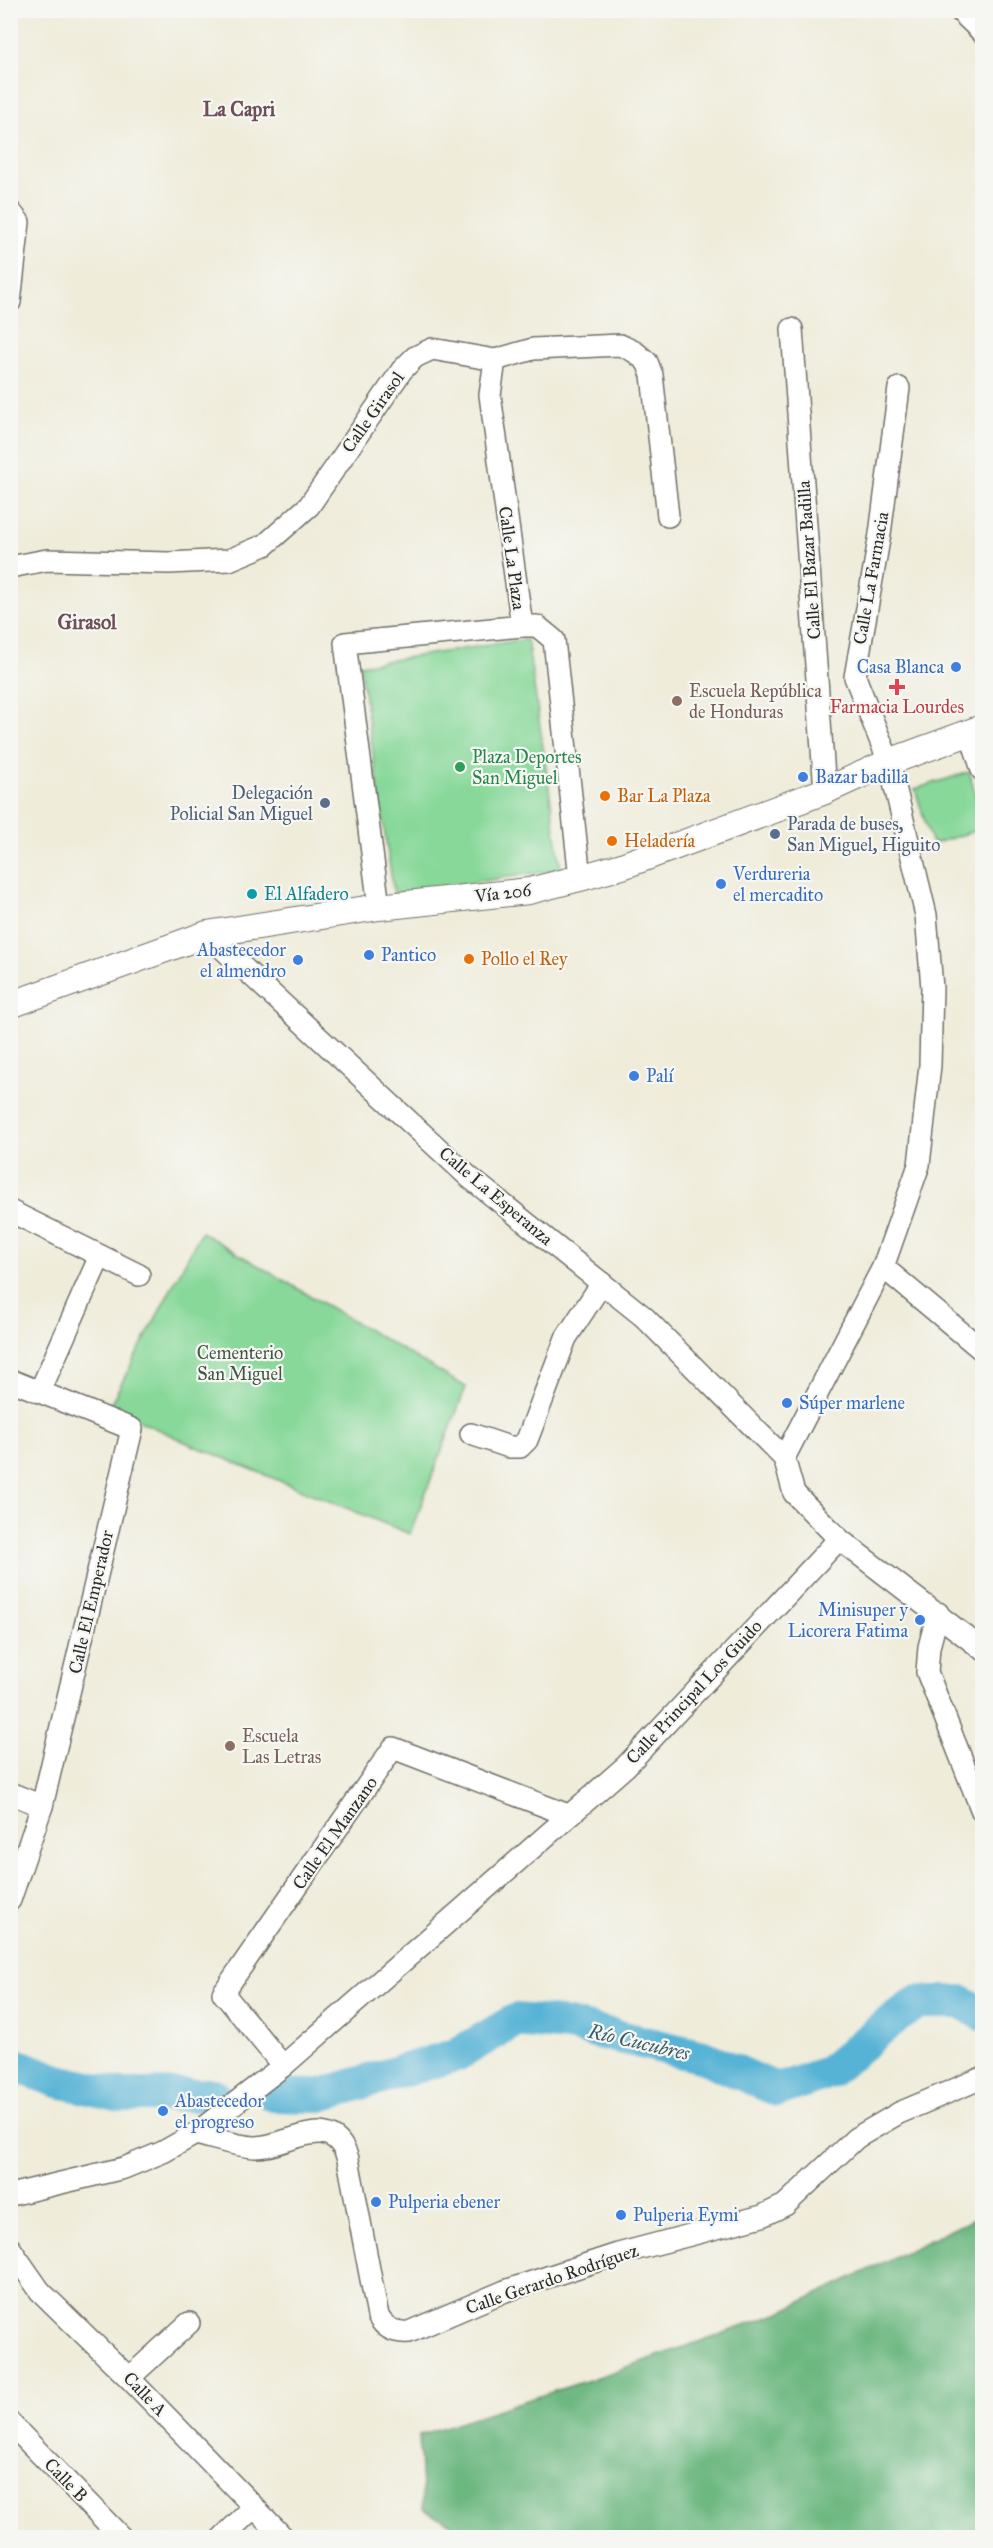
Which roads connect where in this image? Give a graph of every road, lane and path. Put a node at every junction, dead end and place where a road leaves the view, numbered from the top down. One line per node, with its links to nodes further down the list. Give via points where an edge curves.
1 (959, 10): 2 (street)
2 (982, 32)
3 (10, 211): 4 (street, via 19,222)
4 (10, 302)
5 (792, 329): 14 (street, Calle El Bazar Badilla)
6 (495, 360): 8 (street, Calle Girasol, via 532,349 620,345 635,352 652,375); 9 (street, Calle Girasol, via 432,349 414,357 309,506 265,545 228,560 47,560); 10 (street, Calle La Plaza, via 490,395)
7 (899, 388): 12 (street, Calle La Farmacia, via 880,534 855,677)
8 (668, 516)
9 (10, 567)
10 (522, 626): 15 (street, Calle La Plaza, via 537,626 554,640); 16 (street, via 345,643)
11 (976, 730): 12 (main road, Vía 206); 13 (street)
12 (889, 762): 14 (main road, Vía 206); 21 (street, via 926,915 932,988 930,1065 919,1165)
13 (982, 770)
14 (825, 791): 15 (main road, Vía 206)
15 (580, 878): 16 (main road, Vía 206, via 529,891)
16 (379, 907): 17 (main road, Vía 206)
17 (207, 934): 18 (main road, Vía 206); 23 (street, Calle La Esperanza, via 469,1177)
18 (10, 1005)
19 (10, 1210): 20 (street)
20 (100, 1256): 22 (street); 26 (street)
21 (884, 1267): 24 (street); 28 (street)
22 (139, 1275)
23 (602, 1283): 27 (street, via 566,1338 527,1440 520,1447 509,1447); 28 (street, Calle La Esperanza, via 644,1317)
24 (982, 1350)
25 (10, 1380): 26 (street, Calle El Emperador)
26 (40, 1391): 33 (street, Calle El Emperador, via 132,1429)
27 (471, 1434)
28 (784, 1458): 29 (street, via 794,1493)
29 (839, 1539): 30 (street); 35 (street, Calle Principal Los Guido, via 626,1766)
30 (938, 1613): 31 (street); 34 (street, via 927,1672)
31 (982, 1649)
32 (10, 1793): 33 (street)
33 (42, 1806): 36 (street, Calle El Emperador)
34 (982, 1811)
35 (568, 1815): 37 (street, Calle Principal Los Guido); 37 (street, Calle El Manzano, via 393,1748 224,1993)
36 (10, 1900)
37 (283, 2066): 39 (street, Calle Principal Los Guido)
38 (982, 2078): 39 (street, Calle Gerardo Rodríguez, via 899,2113 856,2138 785,2205 762,2216 606,2258 505,2291 409,2332 387,2328 378,2316 348,2159 339,2142 331,2136 311,2133 256,2147)
39 (195, 2134): 40 (street, Calle Principal Los Guido, via 124,2168)
40 (10, 2195)
41 (10, 2248): 43 (street, Calle A, via 39,2291)
42 (189, 2323): 43 (street)
43 (129, 2378): 45 (street, Calle A)
44 (10, 2422): 46 (street, Calle B)
45 (254, 2507): 47 (street); 48 (street, Calle A)
46 (122, 2538)
47 (222, 2538)
48 (284, 2538)

